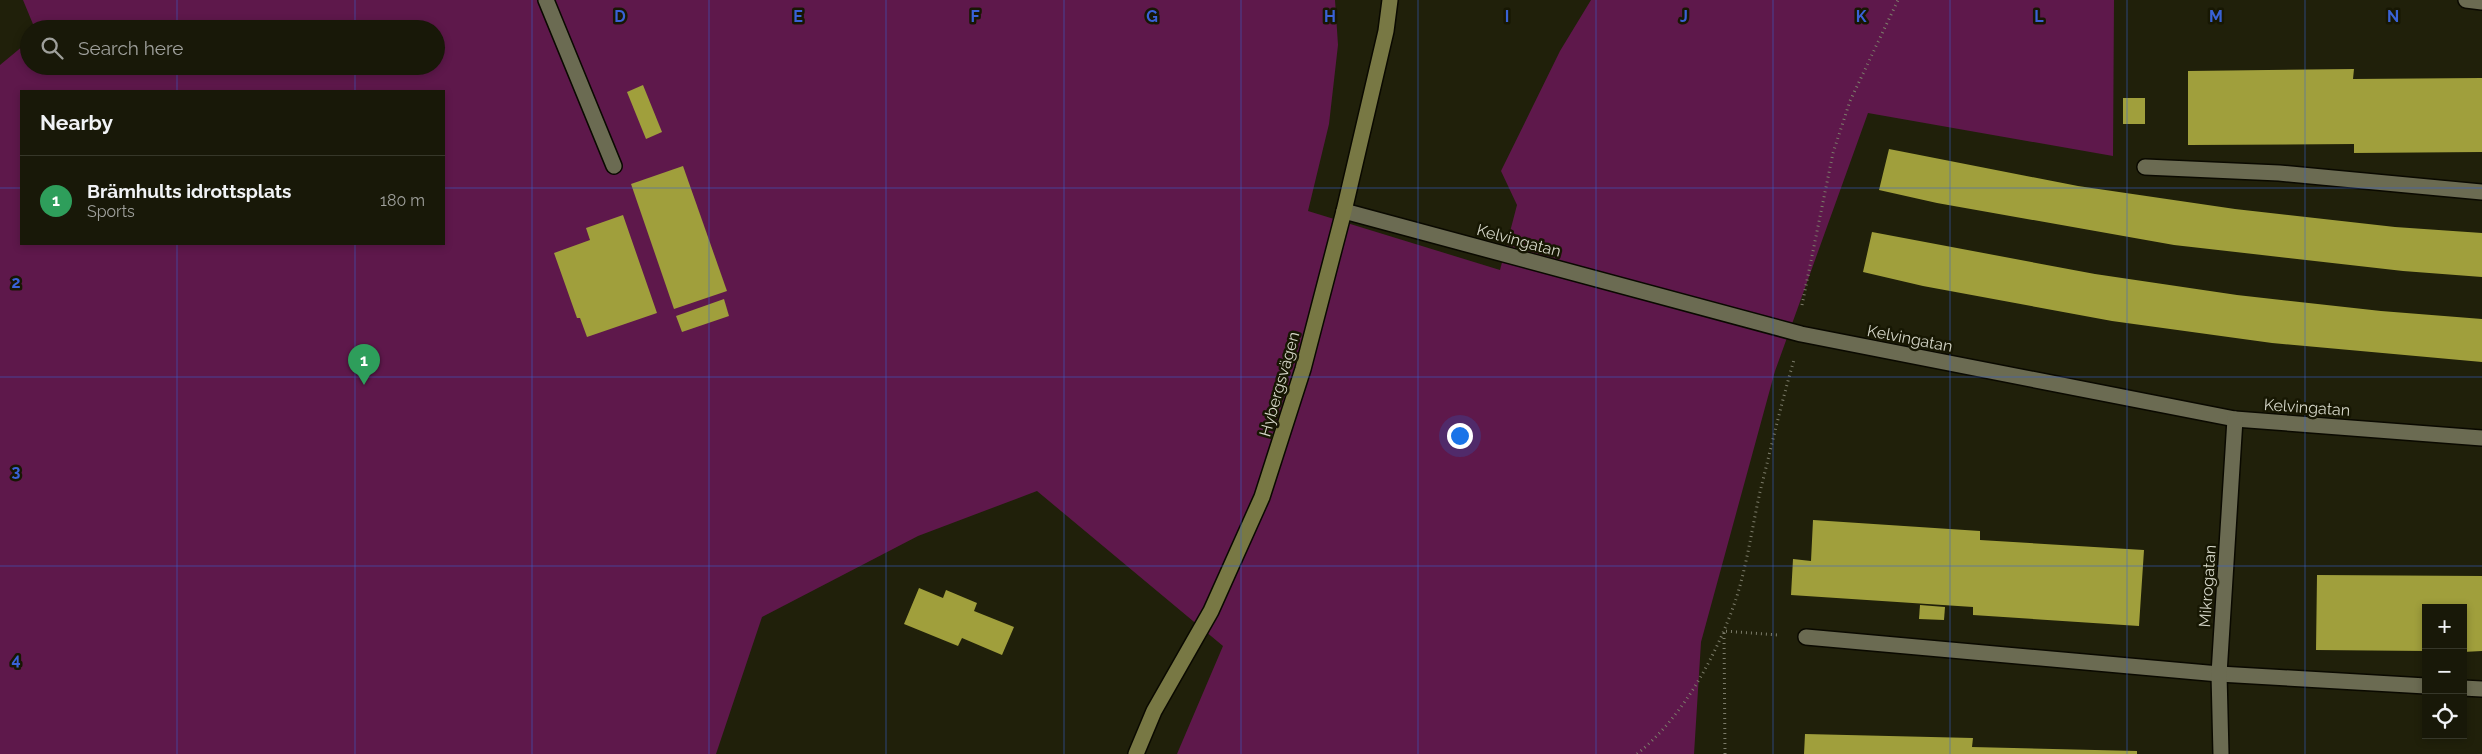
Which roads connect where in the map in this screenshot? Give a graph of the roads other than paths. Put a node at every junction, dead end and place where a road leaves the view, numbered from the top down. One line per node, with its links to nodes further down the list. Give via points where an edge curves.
1 (546, 0): 5 (street)
2 (1390, 0): 8 (street, Hybergsvägen, via 1386,32)
3 (2466, 0): 4 (street)
4 (2482, 2)
5 (614, 166)
6 (2145, 167): 7 (street, via 2279,173)
7 (2482, 192)
8 (1344, 211): 9 (street, Kelvingatan, via 1801,334); 16 (street, Hybergsvägen, via 1302,369 1262,497 1211,611 1154,711)
9 (2235, 419): 10 (street, Kelvingatan); 12 (street, Mikrogatan)
10 (2482, 438)
11 (1806, 637): 12 (street)
12 (2219, 674): 13 (street); 17 (street, Mikrogatan)
13 (2422, 686)
14 (2467, 688): 15 (street)
15 (2482, 689)
16 (1136, 754)
17 (2221, 754)

